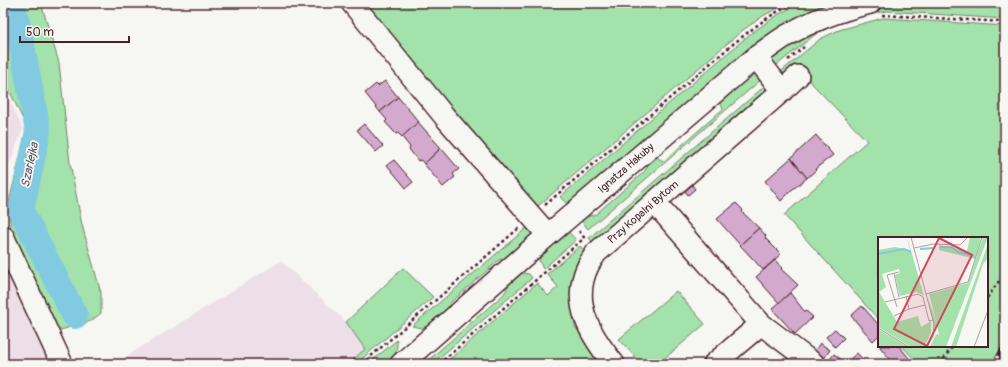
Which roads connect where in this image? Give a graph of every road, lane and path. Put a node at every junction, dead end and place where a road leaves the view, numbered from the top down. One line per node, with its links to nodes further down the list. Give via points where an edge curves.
1 (352, 3): 8 (street, via 445,117)
2 (793, 3): 8 (path, via 779,10 733,44)
3 (870, 3): 4 (street, Ignatza Hakuby, via 801,27)
4 (756, 57): 6 (street); 9 (street, Ignatza Hakuby)
5 (798, 76): 6 (street, Przy Kopalni Bytom)
6 (782, 91): 7 (street, Przy Kopalni Bytom)
7 (654, 202): 13 (street); 18 (street, Przy Kopalni Bytom, via 596,253 582,284 582,307 590,331)
8 (532, 217): 9 (street); 16 (path)
9 (548, 235): 17 (street, Ignatza Hakuby)
10 (3, 236): 15 (street)
11 (1005, 273): 12 (path)
12 (988, 297)
13 (761, 324): 19 (street); 20 (street)
14 (952, 347): 21 (path)
15 (62, 364)
16 (362, 364)
17 (401, 364)
18 (614, 364)
19 (714, 364)
20 (814, 364)
21 (940, 364)

